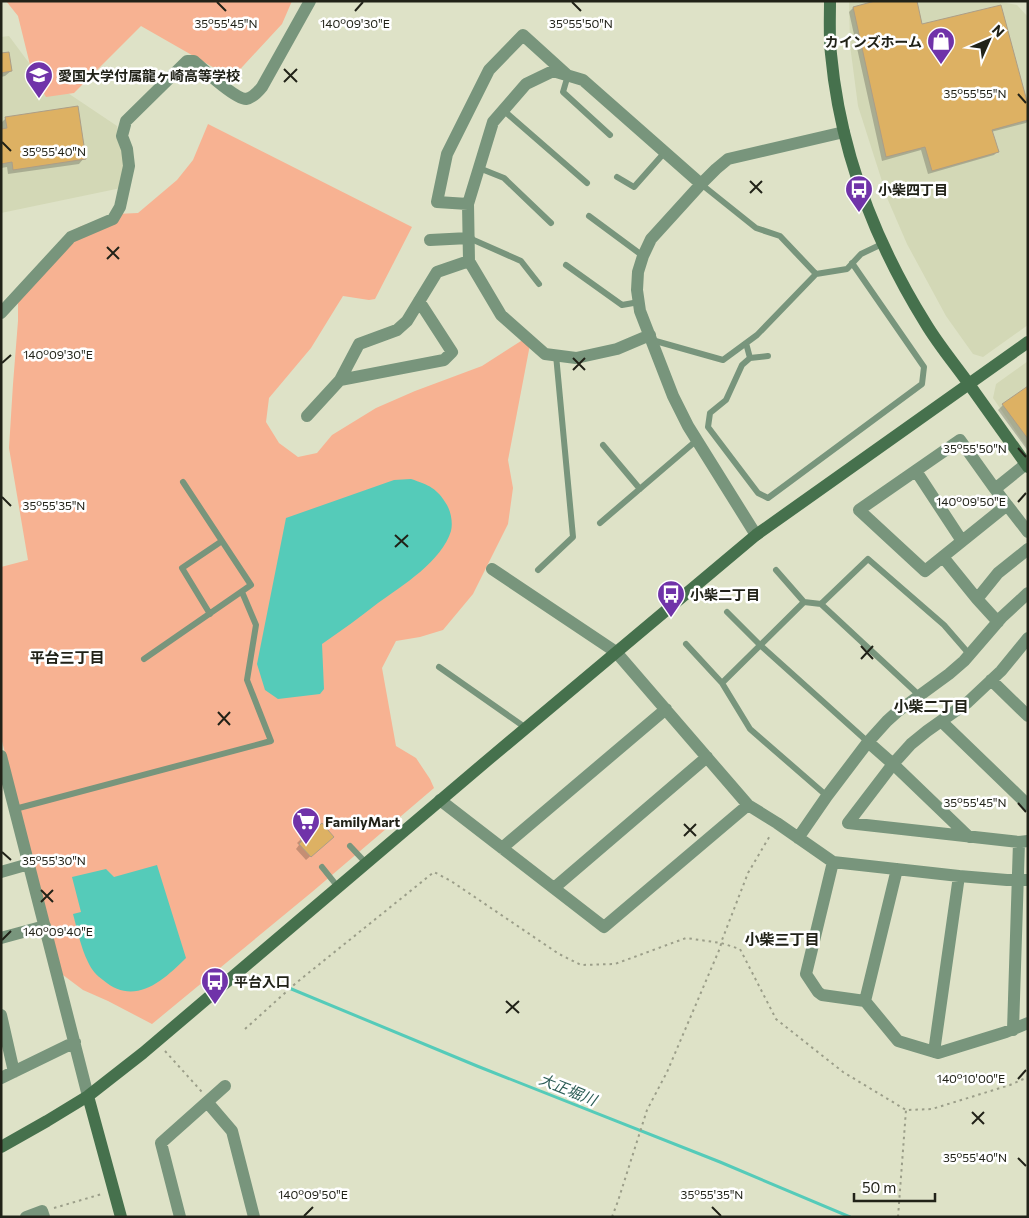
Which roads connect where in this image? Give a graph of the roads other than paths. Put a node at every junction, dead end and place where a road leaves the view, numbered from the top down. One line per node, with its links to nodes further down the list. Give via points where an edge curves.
1 (310, 1): 26 (street, via 262,87 251,97 236,96 194,61 187,61 126,120 122,136 129,166 116,216 71,236)
2 (830, 1): 5 (street, via 831,53)
3 (568, 76): 4 (street, via 554,71 526,84); 6 (lane, via 563,92); 7 (street, via 583,80); 12 (street, via 524,36 489,70 447,154 437,202)
4 (503, 110): 8 (street, via 493,122); 10 (lane)
5 (844, 132): 11 (street, via 728,159); 17 (street, via 858,182)
6 (610, 135)
7 (665, 152): 9 (lane, via 634,187); 11 (street)
8 (479, 168): 12 (street); 14 (lane, via 504,178)
9 (617, 177)
10 (588, 184)
11 (701, 184): 18 (street, via 651,239); 22 (lane, via 756,228 780,236)
12 (468, 204): 15 (street)
13 (589, 216): 18 (lane)
14 (551, 223)
15 (469, 238): 16 (street); 19 (street); 23 (lane, via 521,261)
16 (430, 240)
17 (882, 244): 20 (lane, via 861,254); 34 (street, via 927,326)
18 (643, 256): 25 (street, via 638,272)
19 (469, 261): 24 (street, via 437,272); 30 (street, via 501,315 545,354)
20 (852, 263): 22 (lane, via 847,269); 32 (lane, via 924,367 922,384 768,498 758,494 708,427 710,413 726,400 742,365)
21 (566, 265): 25 (lane, via 622,305)
22 (816, 274): 29 (lane)
23 (539, 284)
24 (419, 301): 33 (street, via 407,321 397,330 359,344); 33 (street, via 452,352 444,360)
25 (639, 302): 27 (street)
26 (1, 313)
27 (651, 338): 29 (lane, via 724,360); 30 (street, via 576,358); 36 (street, via 673,396)
28 (1028, 342): 34 (street)
29 (746, 343): 32 (lane)
30 (556, 355): 52 (lane, via 573,537)
31 (768, 356): 32 (lane)
32 (750, 358)
33 (340, 380): 35 (street)
34 (969, 384): 38 (street); 46 (street)
35 (307, 416)
36 (696, 440): 41 (lane); 46 (street)
37 (603, 446): 41 (lane)
38 (1027, 466): 42 (street)
39 (916, 471): 42 (street, via 960,440); 48 (street); 50 (street, via 859,510 925,571)
40 (183, 482): 47 (lane)
41 (640, 488): 44 (lane)
42 (995, 489): 43 (street)
43 (1008, 506): 45 (street); 48 (street)
44 (600, 523)
45 (1028, 532)
46 (756, 534): 65 (street)
47 (222, 541): 54 (lane, via 251,585); 60 (lane, via 182,568)
48 (962, 541): 50 (street)
49 (1028, 549): 56 (street, via 998,573)
50 (943, 557): 56 (street)
51 (492, 569): 65 (street)
52 (538, 570)
53 (776, 570): 57 (lane)
54 (242, 592): 60 (lane); 84 (lane, via 256,625 247,680 272,741)
55 (1028, 593): 61 (street)
56 (977, 599): 61 (street)
57 (804, 602): 58 (lane); 64 (lane)
58 (821, 604): 66 (lane, via 868,559 944,626); 71 (lane)
59 (727, 612): 64 (lane)
60 (210, 614): 67 (lane)
61 (998, 622): 66 (street)
62 (1028, 638): 69 (street)
63 (686, 644): 70 (lane)
64 (760, 645): 70 (lane); 76 (lane)
65 (616, 652): 72 (street); 75 (street)
66 (970, 655): 71 (street)
67 (144, 659)
68 (439, 667): 75 (lane)
69 (991, 680): 73 (street); 74 (street)
70 (722, 683): 80 (lane, via 750,729)
71 (920, 696): 76 (street, via 896,712)
72 (666, 709): 78 (street); 89 (street)
73 (1028, 716)
74 (941, 721): 79 (street, via 911,744); 83 (street)
75 (526, 728): 81 (street)
76 (868, 742): 79 (street); 80 (street)
77 (1, 756): 84 (street)
78 (707, 757): 82 (street); 99 (street)
79 (893, 764): 85 (street); 85 (street, via 848,823)
80 (827, 796): 86 (street)
81 (440, 800): 89 (street); 91 (street)
82 (748, 805): 86 (street); 99 (street, via 604,927)
83 (1028, 805)
84 (15, 809): 92 (street)
85 (970, 837): 87 (street)
86 (798, 838): 90 (street)
87 (1023, 841): 97 (street)
88 (350, 846): 91 (lane)
89 (502, 848): 99 (street)
90 (833, 862): 94 (street); 102 (street, via 806,974 822,995)
91 (366, 863): 98 (street)
92 (29, 864): 95 (street); 100 (street)
93 (322, 867): 98 (lane)
94 (897, 869): 96 (street); 102 (street)
95 (1, 872)
96 (959, 876): 97 (street); 107 (street)
97 (1023, 880): 105 (street)
98 (338, 887): 111 (street, via 157,1042)
99 (554, 888)
100 (45, 926): 101 (street); 106 (street)
101 (1, 938)
102 (865, 1001): 107 (street, via 898,1041)
103 (1, 1015): 108 (street)
104 (1028, 1023): 105 (street)
105 (1013, 1030): 107 (street)
106 (75, 1042): 108 (street); 111 (street)
107 (934, 1052)
108 (14, 1072): 109 (street)
109 (1, 1078)
110 (224, 1086): 112 (street)
111 (88, 1096): 113 (street); 116 (street)
112 (209, 1101): 117 (street, via 160,1143); 118 (street, via 232,1131)
113 (1, 1147)
114 (43, 1214): 115 (street)
115 (26, 1217)
116 (120, 1217)
117 (180, 1217)
118 (254, 1217)

